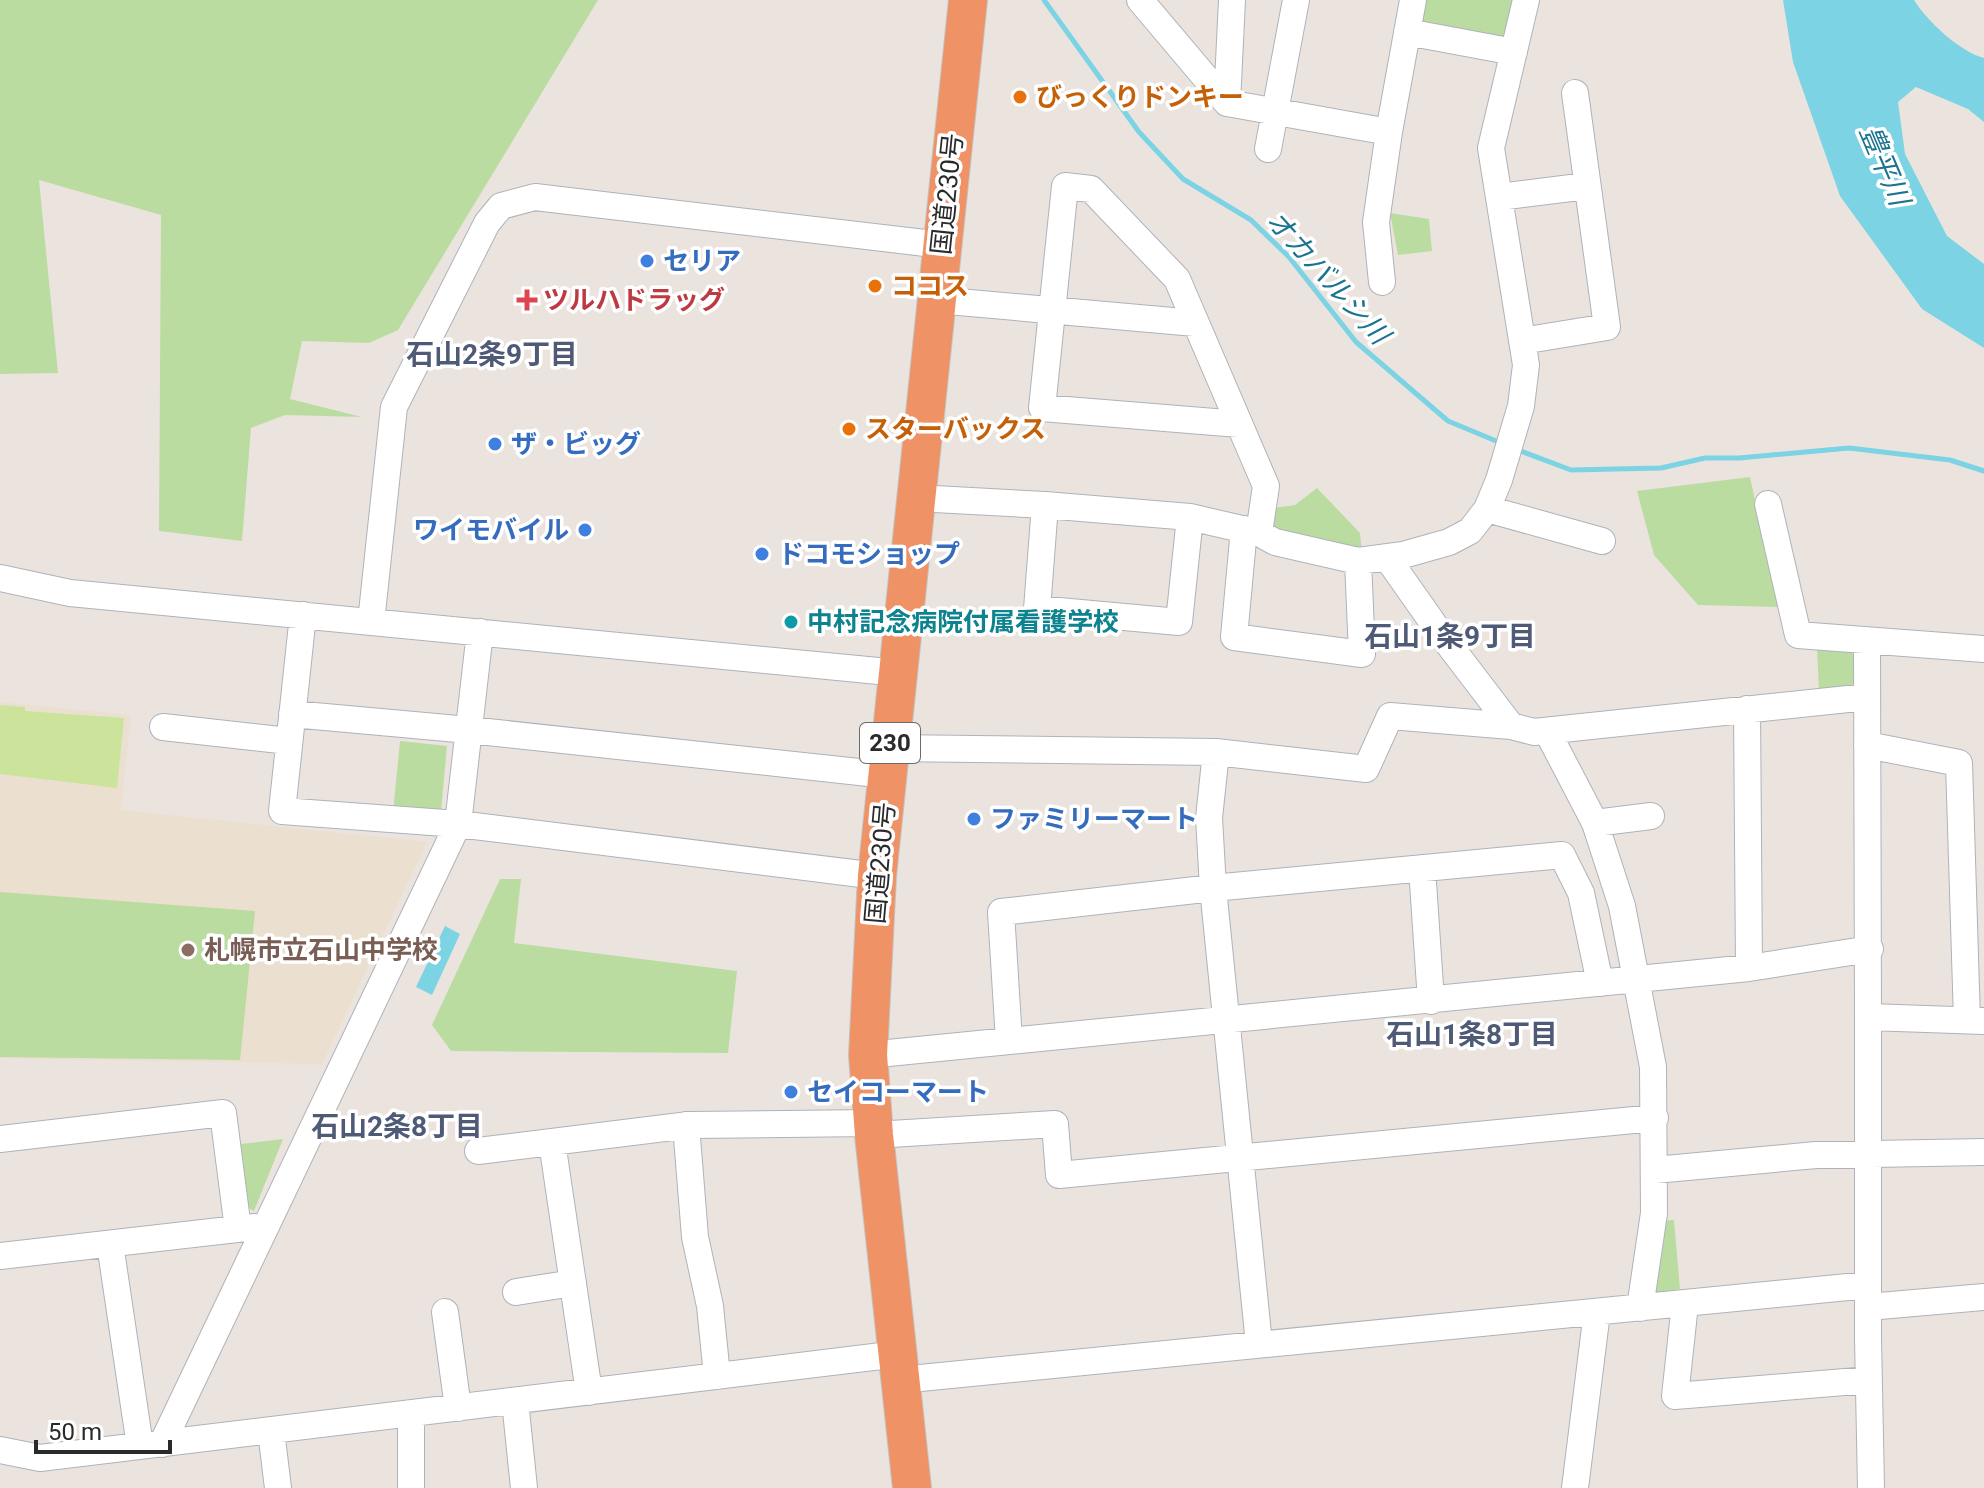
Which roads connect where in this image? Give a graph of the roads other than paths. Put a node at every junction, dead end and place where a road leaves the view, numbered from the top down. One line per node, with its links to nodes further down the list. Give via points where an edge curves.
1 (968, 0): 16 (highway, 国道230号 / 230)
2 (1140, 0): 10 (street)
3 (1232, 0): 10 (street)
4 (1296, 0): 11 (street)
5 (1413, 0): 7 (street)
6 (1526, 0): 8 (street)
7 (1407, 32): 8 (street); 12 (street)
8 (1514, 52): 15 (street, via 1491,148)
9 (1575, 93): 14 (street)
10 (1227, 103): 11 (street)
11 (1274, 111): 12 (street); 13 (street)
12 (1389, 132): 17 (street, via 1376,222)
13 (1268, 149)
14 (1587, 186): 15 (street); 21 (street, via 1607,327)
15 (1499, 197): 21 (street)
16 (942, 245): 18 (highway, 国道230号 / 230); 34 (street, via 535,197 501,206 487,223 394,407)
17 (1382, 282)
18 (936, 300): 19 (street); 23 (highway, 国道230号 / 230)
19 (1052, 312): 20 (street); 20 (street, via 1065,186 1091,189 1177,279); 22 (street, via 1042,408)
20 (1195, 323): 22 (street)
21 (1522, 341): 26 (street, via 1526,365 1521,406)
22 (1239, 424): 28 (street, via 1266,486)
23 (916, 498): 25 (street); 38 (highway, 国道230号 / 230)
24 (1768, 504): 36 (street, via 1798,635)
25 (1045, 505): 27 (street); 27 (street, via 1037,609 1179,622)
26 (1487, 509): 29 (street); 30 (street, via 1470,531 1449,542)
27 (1190, 517): 28 (street)
28 (1252, 531): 31 (street, via 1275,542); 31 (street, via 1234,637 1362,654)
29 (1602, 541)
30 (1388, 559): 31 (street); 42 (street)
31 (1358, 561)
32 (0, 578): 33 (street, via 70,593)
33 (303, 615): 34 (street); 41 (street)
34 (371, 622): 35 (street)
35 (480, 632): 38 (street); 44 (street)
36 (1867, 641): 37 (street); 39 (street)
37 (1984, 649)
38 (899, 673): 49 (highway, 国道230号 / 230)
39 (1867, 697): 40 (street); 47 (street)
40 (1747, 709): 45 (street); 57 (street)
41 (292, 714): 44 (street); 46 (street)
42 (1511, 726): 45 (street); 48 (street, via 1390,716 1366,769)
43 (163, 727): 46 (street)
44 (469, 730): 49 (street); 52 (street)
45 (1547, 731): 51 (street)
46 (289, 741): 52 (street, via 282,811)
47 (1867, 745): 56 (street); 62 (street, via 1959,763)
48 (1216, 752): 49 (street); 55 (street, via 1209,818)
49 (888, 762): 54 (highway, 国道230号 / 230)
50 (1651, 816): 51 (street)
51 (1595, 823): 58 (street)
52 (458, 824): 54 (street); 76 (street)
53 (1422, 868): 55 (street); 59 (street, via 1562,855 1581,893); 60 (street)
54 (877, 876): 65 (highway, 国道230号 / 230)
55 (1213, 888): 63 (street); 64 (street, via 1001,912)
56 (1870, 949): 57 (street); 61 (street)
57 (1749, 968): 58 (street)
58 (1638, 979): 59 (street); 66 (street, via 1653,1067)
59 (1600, 983): 60 (street)
60 (1431, 1001): 63 (street)
61 (1868, 1017): 62 (street); 73 (street)
62 (1976, 1020)
63 (1227, 1021): 64 (street); 74 (street)
64 (1009, 1041): 65 (street)
65 (868, 1055): 68 (highway, 国道230号 / 230)
66 (1655, 1118): 74 (street); 75 (street)
67 (686, 1125): 68 (street); 70 (street); 90 (street, via 695,1237 710,1306)
68 (873, 1129): 74 (street, via 1055,1124 1059,1175); 89 (highway, 国道230号 / 230)
69 (0, 1139): 77 (street, via 223,1113)
70 (552, 1142): 71 (street); 80 (street)
71 (478, 1151)
72 (1984, 1152): 73 (street)
73 (1870, 1154): 75 (street); 82 (street)
74 (1242, 1158): 88 (street)
75 (1655, 1170): 85 (street)
76 (267, 1225): 77 (street); 97 (street)
77 (238, 1229): 78 (street)
78 (110, 1244): 79 (street); 97 (street)
79 (0, 1256)
80 (573, 1283): 81 (street); 92 (street)
81 (516, 1292)
82 (1868, 1296): 83 (street); 84 (street); 91 (street)
83 (1984, 1297)
84 (1685, 1304): 85 (street); 91 (street, via 1675,1396)
85 (1640, 1308): 87 (street)
86 (445, 1312): 94 (street)
87 (1597, 1312): 88 (street); 104 (street)
88 (1259, 1344): 89 (street)
89 (899, 1367): 90 (street); 103 (highway, 国道230号 / 230)
90 (717, 1376): 92 (street)
91 (1869, 1380): 99 (street)
92 (589, 1392): 93 (street)
93 (515, 1401): 94 (street); 102 (street)
94 (458, 1408): 95 (street)
95 (411, 1414): 96 (street); 101 (street)
96 (271, 1431): 97 (street); 100 (street)
97 (151, 1445): 98 (street, via 40,1458)
98 (0, 1450)
99 (1865, 1487)
100 (278, 1488)
101 (411, 1488)
102 (524, 1488)
103 (912, 1488)
104 (1575, 1488)

